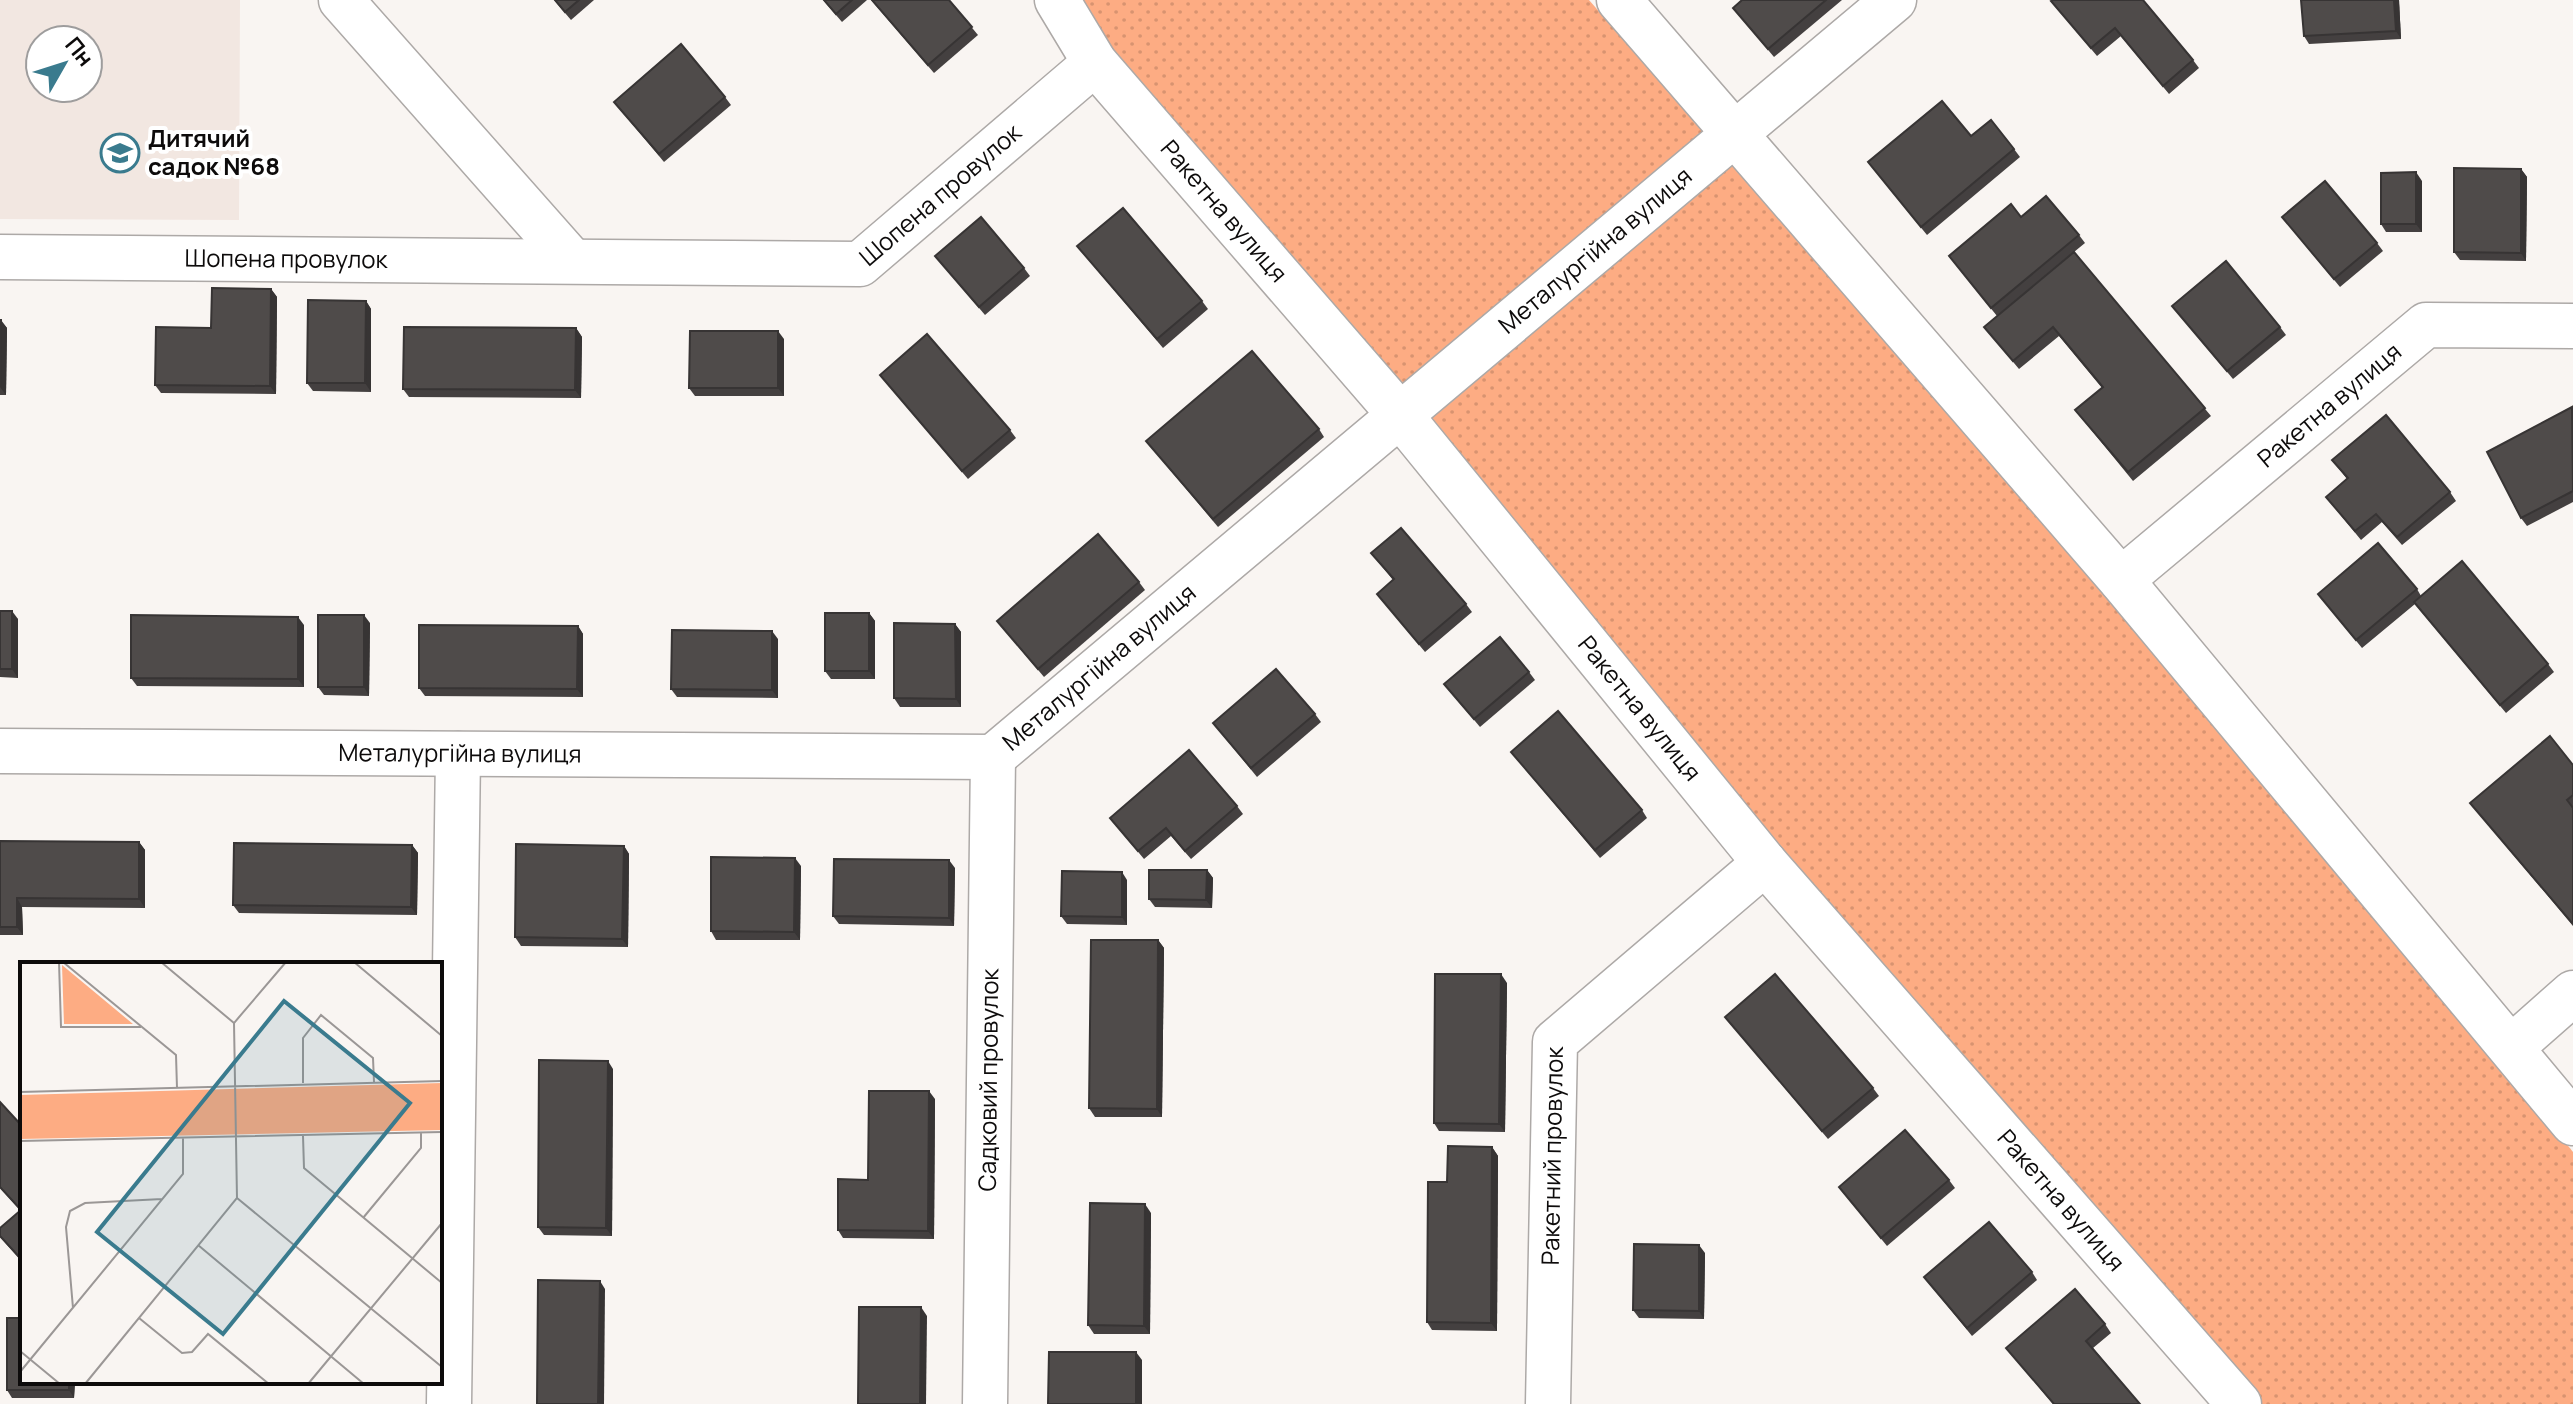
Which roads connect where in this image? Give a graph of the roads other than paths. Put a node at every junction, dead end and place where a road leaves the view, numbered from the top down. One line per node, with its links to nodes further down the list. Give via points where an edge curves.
1 (341, 0): 8 (street)
2 (1057, 0): 5 (street, Ракетна вулиця)
3 (1619, 0): 6 (street)
4 (1894, 0): 6 (street, Металургійна вулиця)
5 (1095, 63): 8 (street, Шопена провулок, via 860,264); 10 (street, Ракетна вулиця)
6 (1734, 134): 10 (street, Металургійна вулиця); 11 (street)
7 (0, 257): 8 (street, Шопена провулок)
8 (572, 261)
9 (2573, 326): 11 (street, Ракетна вулиця, via 2426,325)
10 (1400, 415): 14 (street, Металургійна вулиця); 15 (street, Ракетна вулиця)
11 (2121, 580): 17 (street)
12 (0, 751): 13 (street, Металургійна вулиця)
13 (458, 754): 14 (street, Металургійна вулиця); 19 (street)
14 (993, 757): 20 (street, Садковий провулок)
15 (1765, 863): 21 (street, Ракетний провулок, via 1555,1042); 22 (street, Ракетна вулиця)
16 (2573, 993): 17 (street)
17 (2512, 1047): 18 (street)
18 (2573, 1123)
19 (449, 1404)
20 (985, 1404)
21 (1548, 1404)
22 (2239, 1404)

